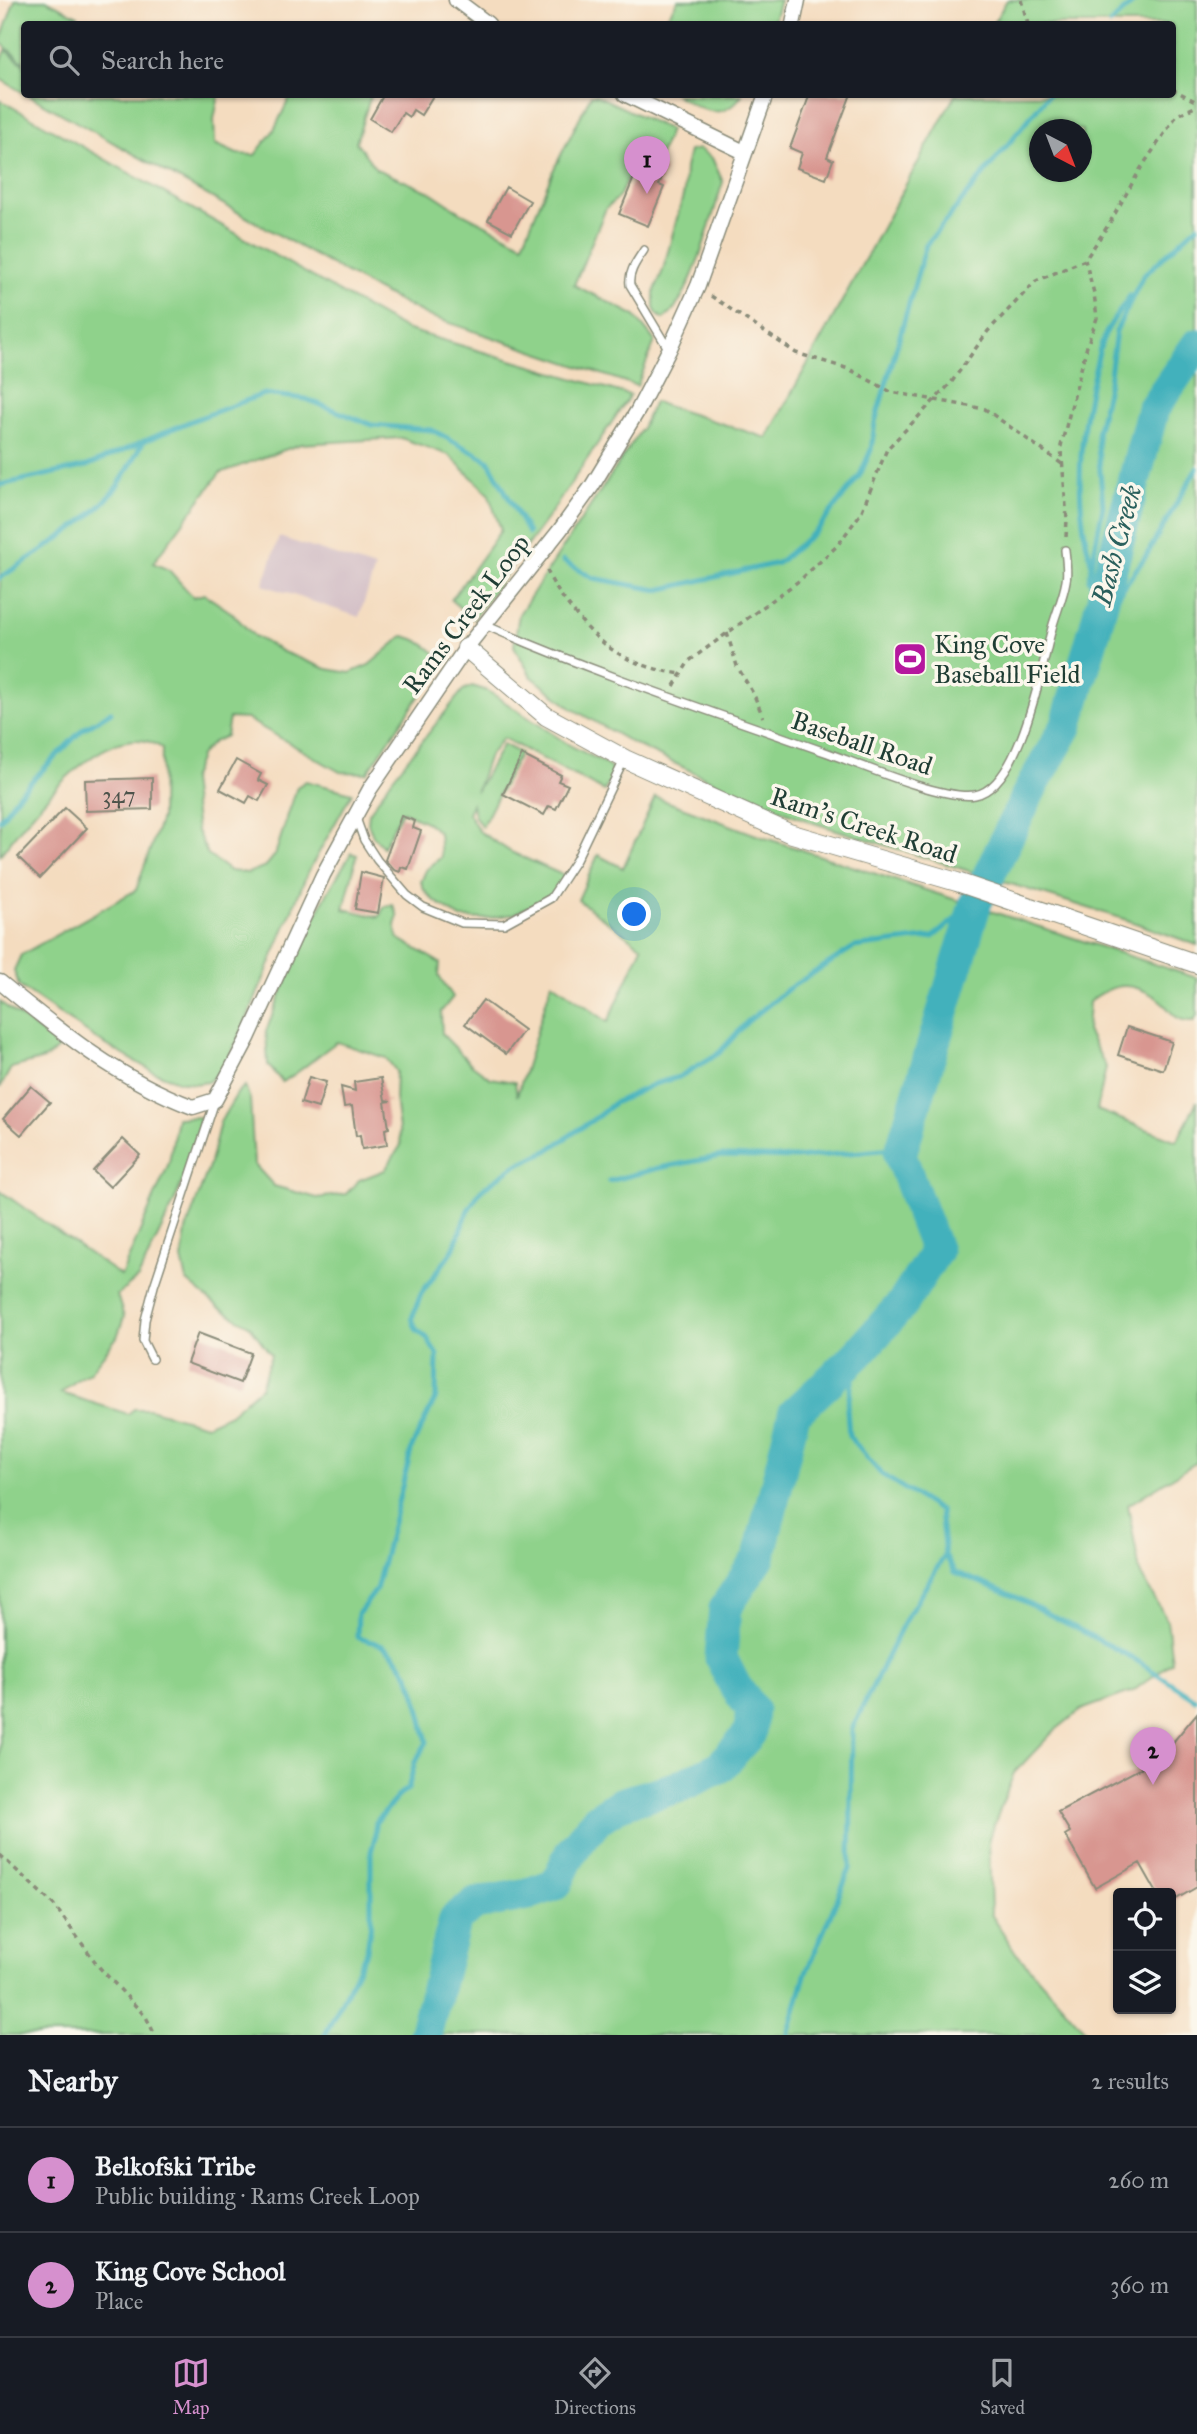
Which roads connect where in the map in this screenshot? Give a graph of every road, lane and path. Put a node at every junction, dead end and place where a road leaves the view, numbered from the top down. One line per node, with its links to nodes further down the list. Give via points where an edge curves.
1 (456, 0): 4 (street)
2 (798, 0): 5 (street)
3 (1021, 0): 6 (path)
4 (484, 21)
5 (794, 21)
6 (1027, 21)
7 (1176, 91): 10 (path)
8 (633, 98): 11 (street)
9 (764, 98): 11 (street, Rams Creek Loop)
10 (1197, 104): 13 (path, via 1177,115)
11 (744, 152): 14 (street, Rams Creek Loop)
12 (644, 250): 15 (lane, via 633,268 630,285)
13 (1085, 260): 16 (path, via 1036,281 988,331); 17 (path, via 1097,318 1061,446)
14 (698, 286): 15 (street, Rams Creek Loop); 16 (path, via 796,353 849,369 891,392)
15 (669, 350): 19 (street, Rams Creek Loop, via 592,486)
16 (933, 401): 17 (path, via 985,410); 21 (path, via 887,449 861,513 836,546 800,580)
17 (1062, 464): 18 (path)
18 (1065, 550): 25 (lane, Baseball Road, via 1067,579 1035,700 1018,746 998,781 976,795 946,792)
19 (541, 555): 20 (street, Rams Creek Loop); 23 (path, via 554,586 592,635 623,657)
20 (485, 625): 22 (street, Rams Creek Loop); 24 (lane, Baseball Road)
21 (727, 633): 23 (path, via 690,661); 25 (path, via 737,666)
22 (466, 648): 26 (street, Ram's Creek Road, via 546,716); 27 (street, Rams Creek Loop)
23 (682, 674): 24 (path)
24 (668, 697): 25 (lane, Baseball Road)
25 (772, 735)
26 (625, 759): 27 (lane, via 576,860 551,898 504,924 462,923 423,907 377,860); 28 (street, Ram's Creek Road, via 789,833 957,882)
27 (356, 816): 30 (street, Rams Creek Loop, via 323,874)
28 (1197, 964)
29 (0, 982): 30 (street, via 77,1044 139,1083 193,1107)
30 (215, 1100): 31 (lane, via 145,1320 143,1341)
31 (152, 1359)
32 (0, 1856): 33 (path, via 54,1905 99,1967 146,2017)
33 (155, 2035)

